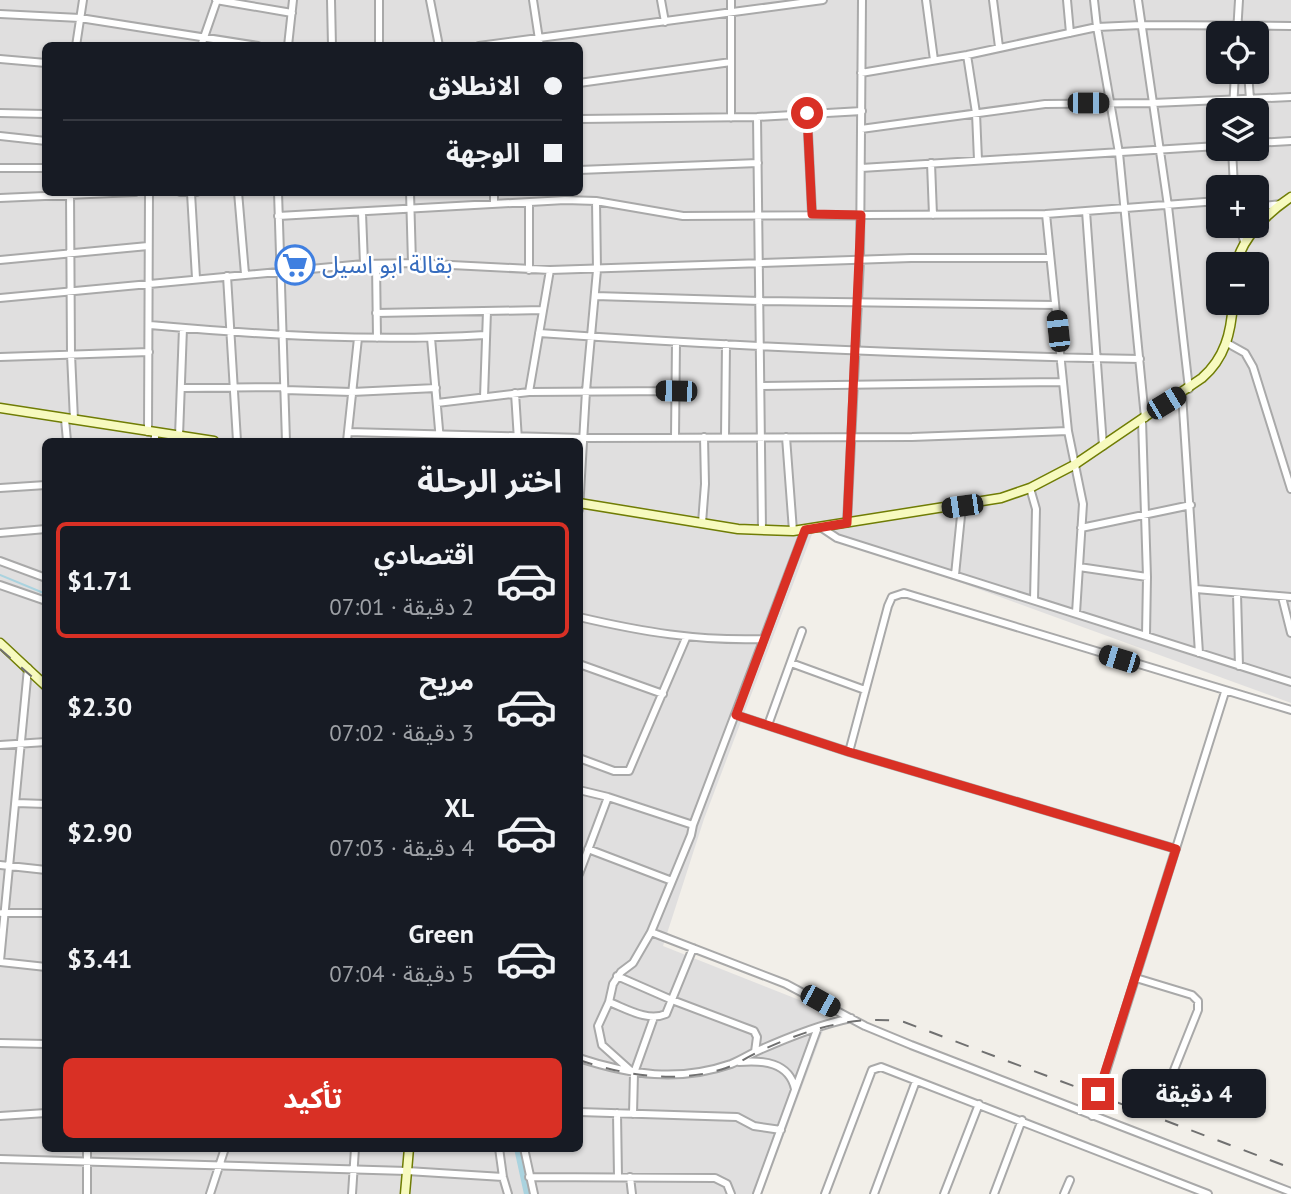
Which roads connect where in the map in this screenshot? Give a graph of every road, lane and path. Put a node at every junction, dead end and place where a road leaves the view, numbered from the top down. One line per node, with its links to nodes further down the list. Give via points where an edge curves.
1 (83, 0): 22 (street)
2 (217, 0): 19 (street); 32 (street)
3 (293, 0): 19 (street)
4 (331, 0): 34 (street)
5 (379, 0): 35 (street)
6 (429, 0): 36 (street)
7 (533, 0): 37 (street)
8 (661, 0): 24 (street)
9 (731, 0): 20 (street)
10 (822, 0): 18 (street)
11 (862, 0): 44 (street)
12 (926, 0): 41 (street)
13 (993, 0): 38 (street)
14 (1067, 0): 30 (street)
15 (1094, 0): 27 (street)
16 (1138, 0): 25 (street)
17 (1239, 0): 23 (street)
18 (776, 3): 20 (street)
19 (292, 13): 33 (street)
20 (731, 13): 24 (street); 42 (street)
21 (0, 14): 22 (street)
22 (80, 18): 31 (street); 32 (street)
23 (1238, 21)
24 (664, 22): 37 (street)
25 (1140, 25): 27 (street); 29 (street); 50 (street)
26 (1291, 26): 28 (street)
27 (1097, 27): 30 (street); 49 (street)
28 (1269, 28)
29 (1206, 29)
30 (1070, 33): 38 (street)
31 (77, 42)
32 (202, 42)
33 (288, 42)
34 (332, 42)
35 (379, 42)
36 (438, 42)
37 (540, 42)
38 (999, 47): 39 (street)
39 (967, 55): 41 (street); 54 (street)
40 (0, 59): 43 (street)
41 (934, 60): 44 (street)
42 (731, 62): 45 (street); 57 (street)
43 (42, 64)
44 (861, 73): 51 (street)
45 (583, 82)
46 (1291, 97): 47 (street)
47 (1269, 98)
48 (1206, 100): 50 (street)
49 (1110, 103): 50 (street); 54 (street, via 1045,104); 66 (street)
50 (1153, 103): 65 (street)
51 (862, 111): 53 (street); 59 (street)
52 (0, 113): 55 (street)
53 (807, 113): 56 (street); 96 (street)
54 (976, 113): 59 (street); 67 (street)
55 (42, 114)
56 (757, 117): 57 (street); 68 (street)
57 (731, 118): 58 (street)
58 (583, 119)
59 (862, 129): 72 (street)
60 (0, 136): 61 (street)
61 (42, 141)
62 (1291, 141): 63 (street)
63 (1269, 142)
64 (1206, 147): 65 (street)
65 (1160, 151): 66 (street); 91 (street)
66 (1119, 153): 67 (street); 92 (street)
67 (978, 160): 69 (street)
68 (758, 163): 73 (street); 98 (street)
69 (931, 163): 72 (street); 100 (street)
70 (0, 168): 71 (street)
71 (42, 168)
72 (861, 168): 99 (street)
73 (583, 170)
74 (42, 196): 84 (street)
75 (70, 196): 106 (street)
76 (149, 196): 104 (street)
77 (191, 196): 120 (street)
78 (238, 196): 118 (street)
79 (278, 196): 101 (street)
80 (410, 196): 93 (street)
81 (494, 196): 89 (street)
82 (564, 196): 85 (street); 87 (street)
83 (1291, 197): 88 (street)
84 (0, 198)
85 (596, 201): 98 (street, via 678,216); 116 (street)
86 (1206, 202): 91 (street)
87 (529, 203): 89 (street); 115 (street)
88 (1283, 203): 90 (street); 103 (street)
89 (494, 204): 93 (street)
90 (1269, 205)
91 (1168, 206): 92 (street); 162 (street)
92 (1124, 209): 94 (street); 152 (street)
93 (411, 210): 95 (street); 111 (street)
94 (1086, 211): 97 (street); 151 (street)
95 (362, 213): 101 (street); 112 (street)
96 (812, 214): 98 (street); 99 (street)
97 (1046, 214): 100 (street); 107 (street)
98 (760, 215): 110 (street)
99 (861, 215): 100 (street); 109 (street)
100 (933, 215)
101 (278, 216): 114 (street)
102 (1243, 238): 103 (street)
103 (1244, 242): 105 (street)
104 (148, 246): 106 (street); 121 (street)
105 (1240, 252)
106 (71, 254): 108 (street); 122 (street)
107 (1050, 258): 109 (street); 127 (street)
108 (0, 260)
109 (860, 260): 110 (street); 126 (street)
110 (760, 262): 116 (street); 125 (street)
111 (412, 263): 113 (street); 115 (street)
112 (364, 264): 113 (street); 114 (street)
113 (376, 264): 130 (street)
114 (280, 270): 118 (street); 136 (street)
115 (529, 270): 117 (street)
116 (597, 270): 117 (street); 123 (street)
117 (550, 271): 128 (street)
118 (245, 274): 119 (street)
119 (227, 276): 120 (street); 134 (street)
120 (196, 278): 121 (street)
121 (149, 284): 122 (street); 132 (street)
122 (72, 292): 124 (street); 148 (street)
123 (595, 296): 125 (street); 138 (street)
124 (0, 298)
125 (760, 301): 126 (street); 145 (street)
126 (857, 302): 127 (street); 146 (street)
127 (1055, 305): 150 (street)
128 (543, 310): 129 (street); 135 (street)
129 (487, 311): 130 (street); 137 (street)
130 (376, 313): 140 (street)
131 (1231, 315): 143 (street)
132 (150, 325): 133 (street); 147 (street)
133 (183, 328): 134 (street); 156 (street)
134 (231, 332): 136 (street); 157 (street)
135 (540, 333): 138 (street); 164 (street)
136 (282, 334): 139 (street); 159 (street)
137 (485, 335): 141 (street); 166 (street)
138 (592, 336): 142 (street); 160 (street)
139 (358, 338): 140 (street); 163 (street)
140 (377, 338): 141 (street)
141 (431, 338): 158 (street)
142 (676, 342): 144 (street); 161 (street)
143 (1227, 343): 162 (street, via 1211,370); 192 (street, via 1245,353 1253,367)
144 (726, 344): 145 (street); 177 (street)
145 (760, 346): 146 (street); 155 (street)
146 (856, 351): 150 (street); 154 (street)
147 (149, 352): 148 (street); 173 (street)
148 (71, 355): 149 (street); 169 (street)
149 (0, 357)
150 (1060, 358): 151 (street); 153 (street)
151 (1097, 358): 152 (street); 190 (street)
152 (1140, 359): 170 (street)
153 (1063, 382): 154 (street); 171 (street)
154 (854, 384): 155 (street); 175 (street)
155 (761, 386): 178 (street)
156 (183, 388): 157 (street); 174 (street)
157 (235, 388): 159 (street); 182 (street)
158 (436, 388): 163 (street); 167 (street)
159 (284, 389): 163 (street); 183 (street)
160 (586, 391): 161 (street); 164 (street); 188 (street)
161 (676, 391): 176 (street)
162 (1186, 391): 170 (street); 199 (street)
163 (352, 392): 172 (street)
164 (529, 392): 165 (street)
165 (515, 393): 166 (street); 187 (street)
166 (484, 397): 167 (street)
167 (437, 403): 186 (street)
168 (0, 408): 169 (street)
169 (69, 419): 173 (street); 180 (street)
170 (1144, 419): 190 (street); 201 (street)
171 (1068, 431): 175 (street); 193 (street)
172 (348, 432): 184 (street); 185 (street)
173 (153, 435): 174 (street)
174 (179, 436): 181 (street)
175 (851, 436): 179 (street); 203 (street)
176 (675, 437): 188 (street); 189 (street)
177 (724, 437): 178 (street); 189 (street)
178 (761, 437): 179 (street); 207 (street)
179 (786, 437): 209 (street)
180 (67, 438)
181 (193, 438)
182 (237, 438)
183 (286, 438)
184 (347, 438)
185 (427, 438)
186 (440, 438)
187 (518, 438)
188 (583, 438)
189 (704, 438): 202 (street)
190 (1103, 446): 193 (street)
191 (1291, 458): 192 (street)
192 (1283, 460): 197 (street)
193 (1074, 465): 196 (street); 205 (street, via 1083,504)
194 (42, 485): 195 (street)
195 (0, 488)
196 (1030, 488): 200 (street); 222 (street, via 1035,509)
197 (1291, 489)
198 (583, 505): 202 (street)
199 (1191, 505): 201 (street); 217 (street)
200 (962, 506): 203 (street); 213 (street)
201 (1146, 514): 205 (street); 215 (street)
202 (702, 523): 207 (street)
203 (847, 523): 204 (street)
204 (822, 528): 208 (street); 213 (street, via 837,538)
205 (1081, 528): 212 (street)
206 (42, 529): 210 (street)
207 (762, 530): 209 (street)
208 (805, 530): 209 (street); 229 (street)
209 (793, 531)
210 (0, 533)
211 (0, 561): 214 (street)
212 (1079, 567): 215 (street); 223 (street)
213 (955, 575): 222 (street)
214 (42, 577)
215 (1147, 577): 227 (street)
216 (0, 585): 221 (street)
217 (1196, 589): 218 (street); 231 (street)
218 (1237, 594): 219 (street); 234 (street)
219 (1282, 597): 220 (street); 226 (street)
220 (1291, 597)
221 (42, 600)
222 (1034, 600): 223 (street)
223 (1076, 613): 227 (street)
224 (583, 618): 228 (street)
225 (802, 631): 232 (street)
226 (1291, 633)
227 (1146, 635): 231 (street)
228 (686, 638): 229 (street); 240 (street)
229 (763, 639): 242 (street)
230 (0, 643): 235 (street)
231 (1199, 653): 234 (street)
232 (791, 663): 238 (street); 243 (street)
233 (583, 665): 240 (street)
234 (1239, 666): 237 (street)
235 (28, 668): 236 (street); 245 (street)
236 (42, 681)
237 (1291, 681)
238 (865, 690): 239 (street, via 890,601 904,593); 247 (street)
239 (1225, 692): 241 (street); 255 (street)
240 (663, 694): 248 (street, via 629,771 614,771)
241 (1291, 710)
242 (736, 715): 243 (street); 253 (street)
243 (768, 725): 247 (street)
244 (42, 742): 245 (street)
245 (22, 744): 246 (street); 251 (street)
246 (0, 745)
247 (849, 752): 255 (street)
248 (583, 759)
249 (583, 791): 250 (street)
250 (608, 797): 253 (street); 254 (street)
251 (16, 803): 252 (street); 258 (street)
252 (42, 804)
253 (693, 825): 260 (street)
254 (588, 849): 256 (street); 260 (street)
255 (1176, 849): 268 (street)
256 (583, 863)
257 (0, 865): 258 (street)
258 (9, 866): 259 (street); 261 (street)
259 (42, 870)
260 (672, 881): 263 (street)
261 (2, 913): 262 (street); 265 (street)
262 (42, 913)
263 (652, 932): 264 (street); 267 (street, via 633,963)
264 (693, 948): 269 (street); 272 (street, via 786,984)
265 (0, 962): 266 (street)
266 (42, 967)
267 (617, 976): 269 (street); 270 (street)
268 (1136, 978): 282 (street, via 1192,995 1198,1001); 288 (street)
269 (672, 1000): 271 (street, via 666,1014); 276 (street, via 754,1031)
270 (609, 1002): 271 (street); 279 (street, via 598,1026 599,1039)
271 (654, 1017): 279 (street)
272 (851, 1018): 273 (street); 288 (street)
273 (817, 1027): 276 (street); 281 (street)
274 (0, 1043): 275 (street)
275 (42, 1044)
276 (755, 1052): 278 (street)
277 (583, 1059): 279 (street)
278 (734, 1063): 279 (street, via 678,1075); 281 (street, via 775,1065 791,1075)
279 (634, 1073): 287 (street)
280 (916, 1081): 283 (street); 318 (street, via 881,1067 872,1070); 319 (street)
281 (796, 1090): 291 (street)
282 (1166, 1090)
283 (979, 1104): 290 (street); 320 (street)
284 (583, 1112): 286 (street)
285 (42, 1113): 289 (street)
286 (617, 1113): 287 (street); 305 (street)
287 (633, 1114): 291 (street, via 737,1117 754,1126)
288 (1092, 1115): 308 (street)
289 (0, 1116)
290 (1022, 1120): 321 (street); 323 (street)
291 (781, 1129): 317 (street)
292 (87, 1152): 299 (street)
293 (224, 1152): 300 (street)
294 (355, 1152): 301 (street)
295 (409, 1152): 302 (street)
296 (500, 1152): 303 (street)
297 (525, 1152): 304 (street)
298 (0, 1159): 299 (street)
299 (87, 1160): 300 (street); 309 (street)
300 (220, 1166): 301 (street); 310 (street)
301 (354, 1170): 302 (street); 311 (street)
302 (407, 1171): 303 (street); 312 (street)
303 (503, 1177): 313 (street)
304 (529, 1177): 305 (street); 314 (street)
305 (618, 1177): 306 (street)
306 (630, 1177): 315 (street); 316 (street, via 715,1178 727,1184)
307 (1070, 1180): 322 (street)
308 (1291, 1192)
309 (87, 1194)
310 (210, 1194)
311 (352, 1194)
312 (405, 1194)
313 (508, 1194)
314 (534, 1194)
315 (632, 1194)
316 (731, 1194)
317 (757, 1194)
318 (825, 1194)
319 (874, 1194)
320 (944, 1194)
321 (994, 1194)
322 (1064, 1194)
323 (1208, 1194)

